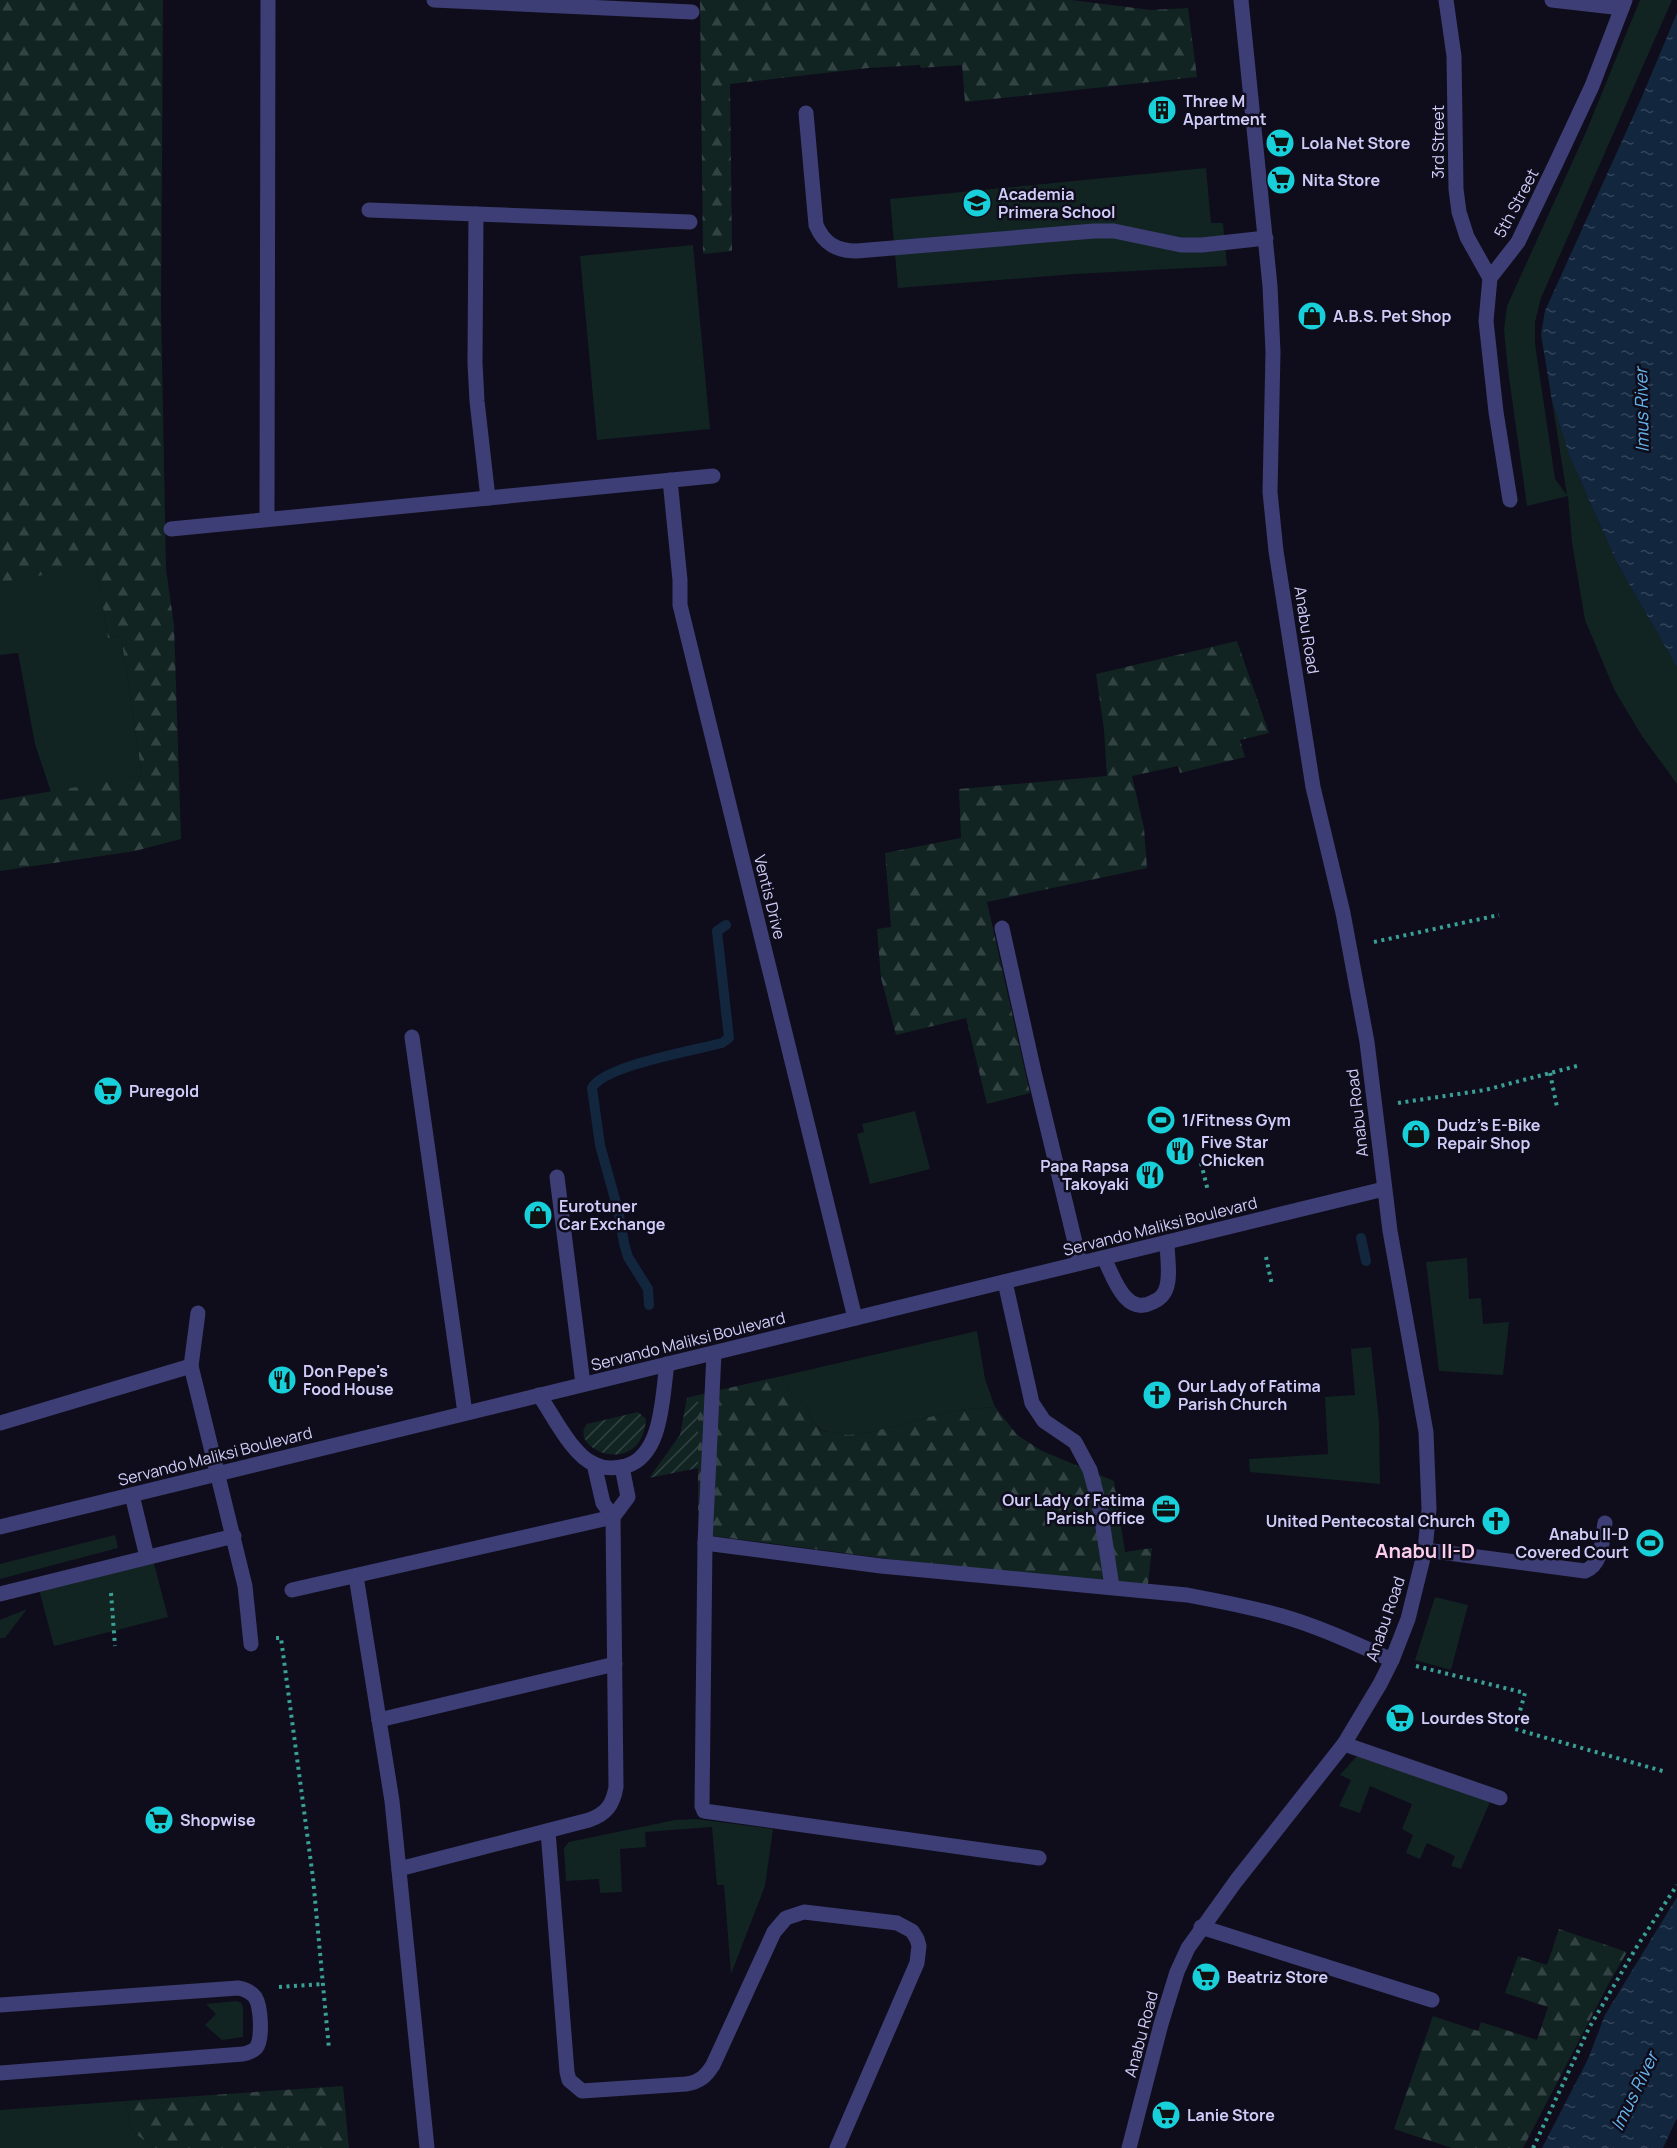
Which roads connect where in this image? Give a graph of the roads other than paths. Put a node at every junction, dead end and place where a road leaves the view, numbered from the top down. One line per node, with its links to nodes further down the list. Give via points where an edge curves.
1 (268, 0): 18 (street)
2 (434, 0): 7 (street)
3 (1240, 0): 12 (street, Anabu Road)
4 (1446, 0): 13 (street, 3rd Street, via 1454,56 1459,212 1467,237)
5 (1552, 0): 6 (street)
6 (1623, 4): 13 (street, 5th Street, via 1592,86 1518,242)
7 (692, 12)
8 (806, 114): 12 (street, via 816,225 820,235 837,249 857,251 1094,231 1114,231 1181,245)
9 (369, 210): 10 (street)
10 (476, 214): 11 (street); 16 (street, via 475,363)
11 (690, 222)
12 (1266, 238): 23 (street, Anabu Road, via 1273,352 1270,492 1276,551 1312,787 1367,1042)
13 (1490, 278): 17 (street, via 1486,321)
14 (713, 476): 15 (street)
15 (670, 480): 16 (street); 29 (street, Ventis Drive, via 680,605)
16 (488, 498): 18 (street)
17 (1510, 500)
18 (267, 519): 19 (street)
19 (171, 529)
20 (1002, 928): 26 (street)
21 (412, 1037): 35 (street)
22 (557, 1177): 33 (street)
23 (1384, 1189): 24 (street, Servando Maliksi Boulevard); 46 (street, Anabu Road, via 1426,1432 1429,1509)
24 (1167, 1242): 25 (street, Servando Maliksi Boulevard); 25 (street, via 1166,1291 1148,1305 1127,1300)
25 (1104, 1258): 26 (street, Servando Maliksi Boulevard)
26 (1080, 1263): 27 (street, Servando Maliksi Boulevard)
27 (1005, 1282): 29 (street, Servando Maliksi Boulevard); 49 (street, via 1032,1404 1044,1421 1075,1442 1090,1470)
28 (198, 1312): 32 (street)
29 (855, 1318): 30 (street, Servando Maliksi Boulevard)
30 (714, 1353): 31 (street, Servando Maliksi Boulevard); 45 (street)
31 (667, 1364): 33 (street, Servando Maliksi Boulevard); 38 (street, via 652,1444 643,1456)
32 (191, 1366): 36 (street); 39 (street)
33 (583, 1384): 34 (street, Servando Maliksi Boulevard)
34 (540, 1395): 35 (street, Servando Maliksi Boulevard); 37 (street, via 578,1452)
35 (465, 1413): 39 (street, Servando Maliksi Boulevard)
36 (0, 1423)
37 (594, 1464): 38 (street); 41 (street, via 603,1503)
38 (622, 1467): 41 (street, via 628,1497)
39 (218, 1474): 40 (street, Servando Maliksi Boulevard); 44 (street)
40 (132, 1495): 43 (street, Servando Maliksi Boulevard); 47 (street)
41 (614, 1517): 48 (street); 54 (street)
42 (1605, 1523): 46 (street, via 1596,1563 1585,1571)
43 (0, 1527)
44 (234, 1536): 47 (street); 52 (street)
45 (705, 1543): 49 (street, via 881,1566); 59 (street, via 704,1811)
46 (1425, 1550): 53 (street, Anabu Road, via 1408,1619)
47 (147, 1557): 51 (street)
48 (356, 1576): 50 (street); 55 (street)
49 (1112, 1587): 53 (street, via 1187,1595 1282,1616)
50 (292, 1590)
51 (0, 1594)
52 (251, 1642)
53 (1392, 1660): 56 (street, Anabu Road)
54 (615, 1664): 55 (street); 58 (street, via 615,1798 600,1816)
55 (379, 1720): 60 (street)
56 (1344, 1744): 57 (street); 61 (street, Anabu Road)
57 (1500, 1798)
58 (548, 1831): 60 (street); 66 (street, via 567,2072 569,2080 582,2091 686,2084 703,2078 713,2065 774,1932 786,1918 804,1912 897,1923 912,1931 919,1946 917,1962)
59 (1039, 1858)
60 (399, 1869): 65 (street)
61 (1201, 1927): 62 (street); 67 (street, Anabu Road, via 1177,1972)
62 (1432, 2000)
63 (0, 2005): 64 (street, via 246,1990 256,1998 261,2034 250,2052)
64 (0, 2073)
65 (427, 2148)
66 (837, 2148)
67 (1129, 2148)

